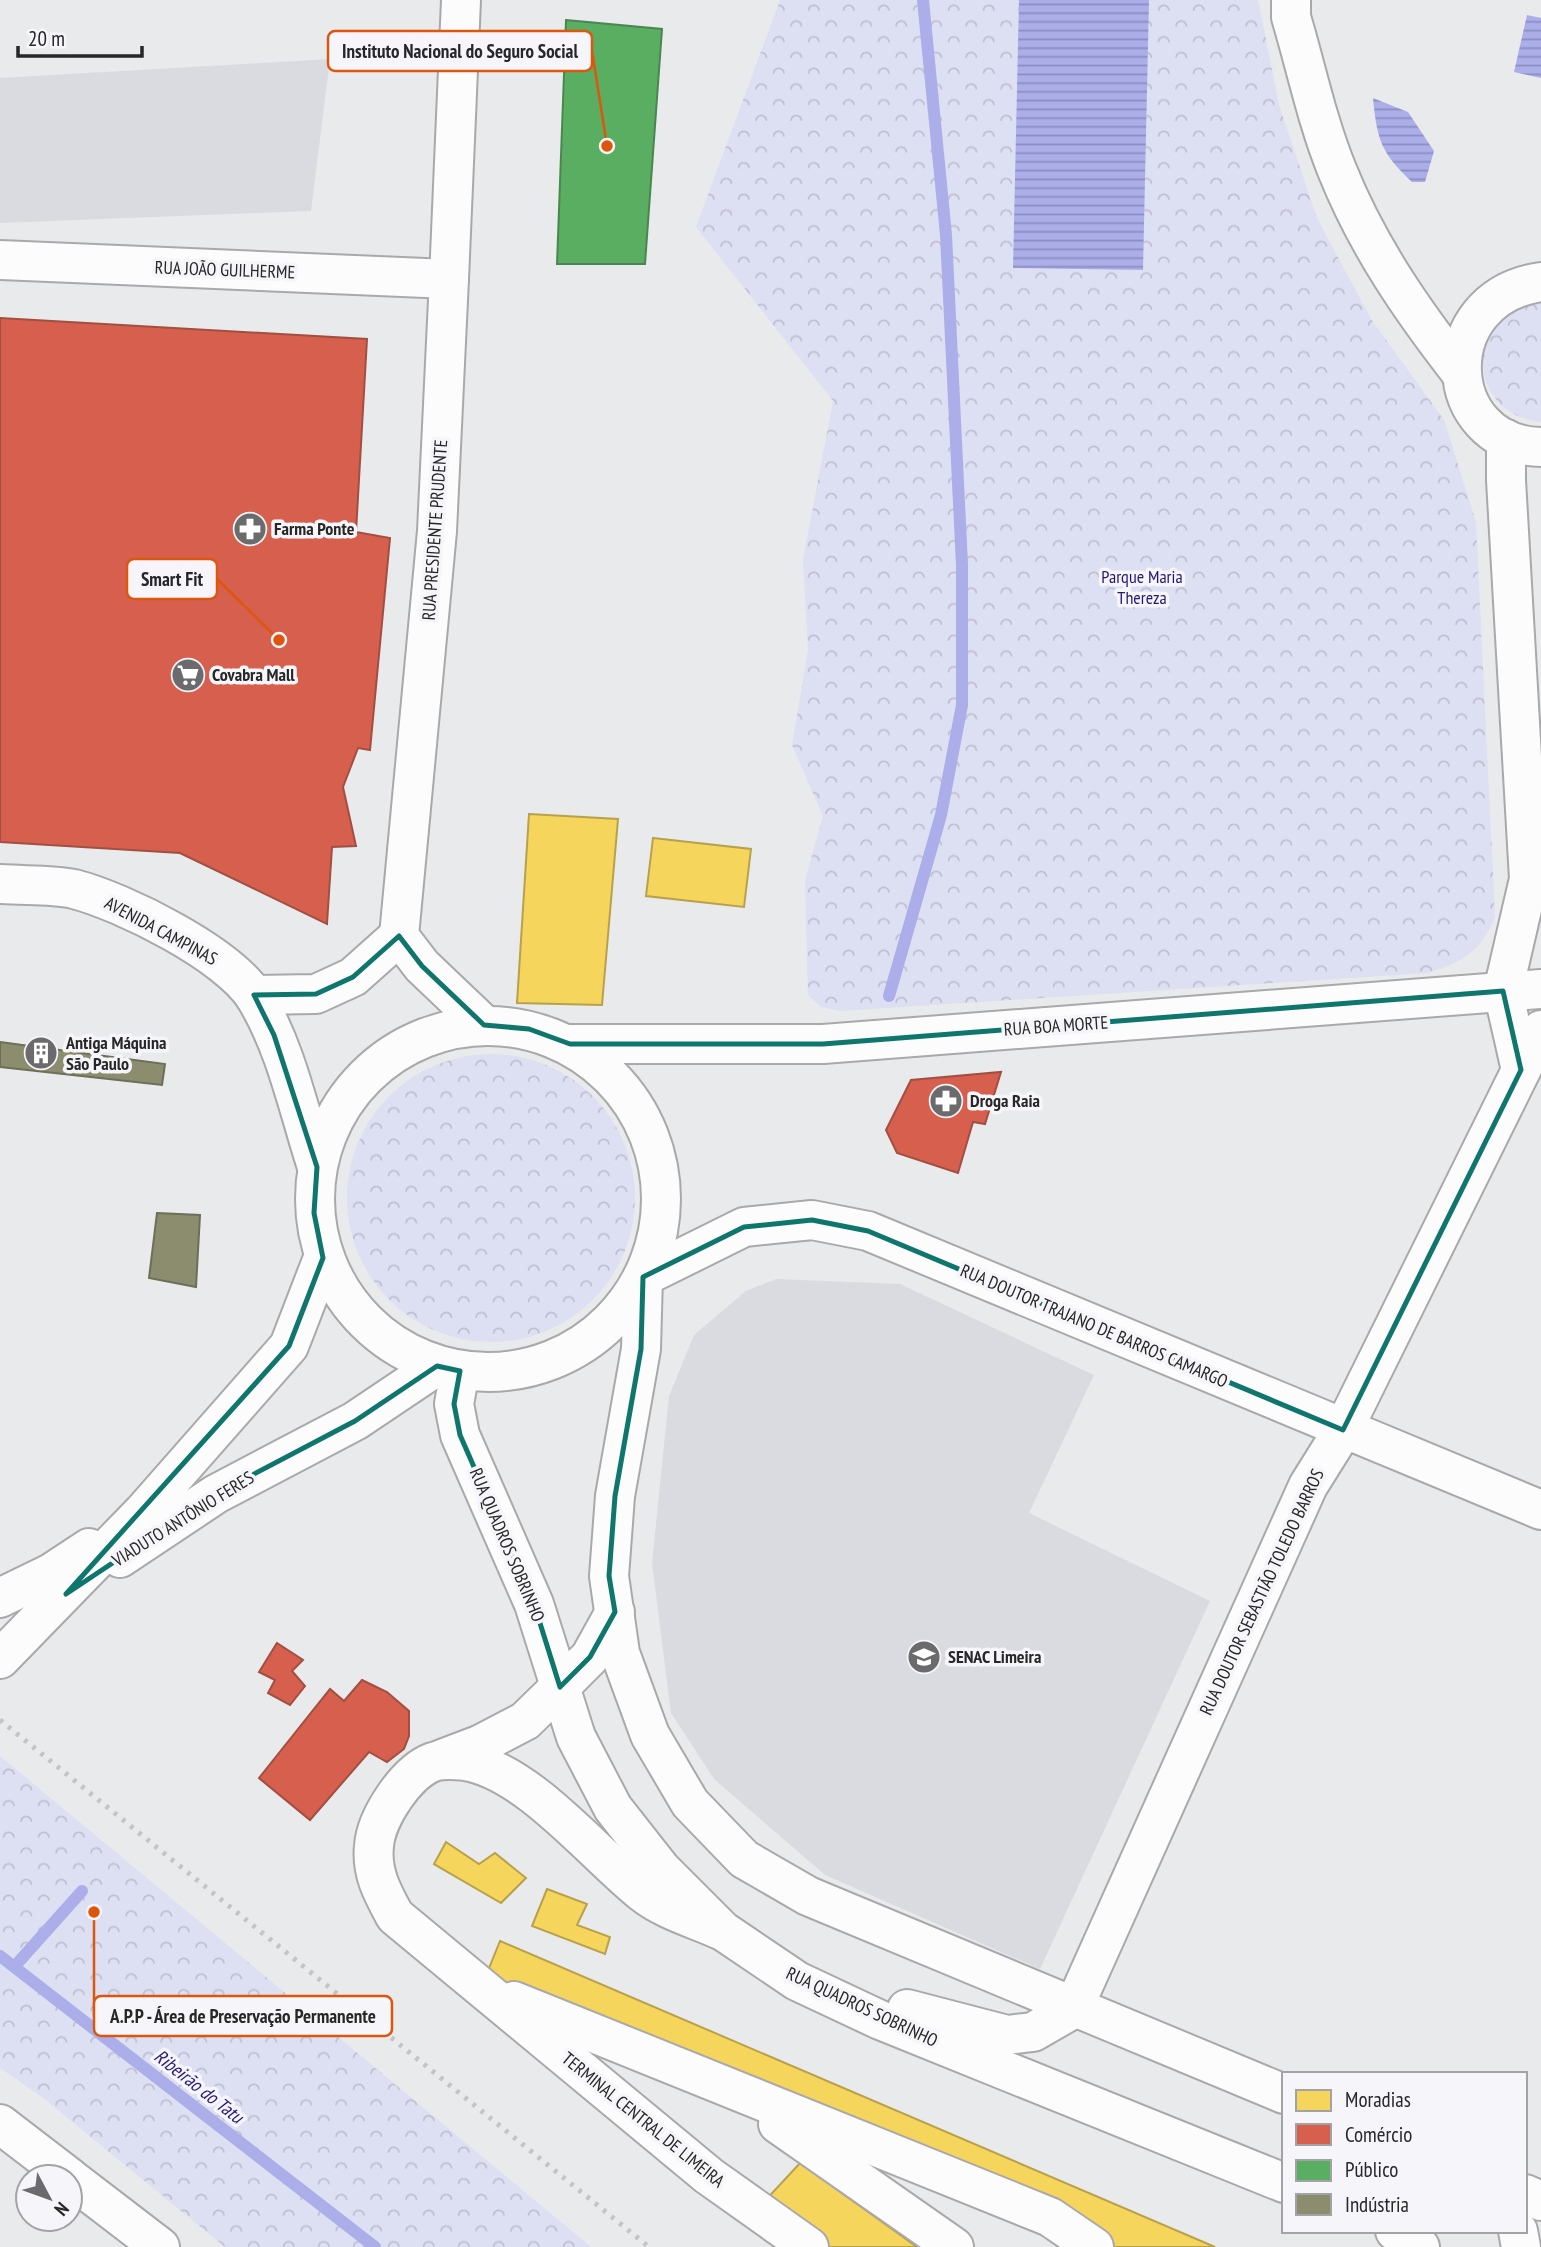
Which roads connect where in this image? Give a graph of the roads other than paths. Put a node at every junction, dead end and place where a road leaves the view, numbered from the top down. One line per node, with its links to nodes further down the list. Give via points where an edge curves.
1 (461, 0): 4 (main road, RUA PRESIDENTE PRUDENTE)
2 (1291, 0): 6 (main road, via 1291,17 1336,168 1365,233 1407,304)
3 (0, 260): 4 (main road, RUA JOÃO GUILHERME)
4 (449, 279): 9 (main road, RUA PRESIDENTE PRUDENTE, via 437,531)
5 (1541, 282): 6 (main road, via 1519,285 1494,298 1474,319 1464,345)
6 (1461, 373): 7 (main road, via 1468,400 1484,423)
7 (1524, 443): 11 (main road, via 1506,480 1529,879)
8 (0, 884): 12 (main road, AVENIDA CAMPINAS, via 73,889 116,904 217,958)
9 (400, 936): 12 (main road, via 353,977 316,994); 13 (main road, via 422,966)
10 (1541, 989): 11 (main road, RUA BOA MORTE)
11 (1503, 991): 15 (main road, RUA BOA MORTE, via 824,1044); 16 (main road)
12 (254, 995): 17 (main road, AVENIDA CAMPINAS, via 274,1035)
13 (484, 1025): 15 (main road, via 529,1029); 17 (main road, via 437,1032 394,1052 358,1083 331,1123)
14 (1541, 1030): 16 (main road, RUA DOUTOR SEBASTIÃO TOLEDO BARROS)
15 (570, 1044): 19 (main road, via 607,1070 635,1105 654,1146 662,1190 658,1235)
16 (1521, 1070): 21 (main road, RUA DOUTOR SEBASTIÃO TOLEDO BARROS)
17 (317, 1167): 18 (main road, via 314,1213)
18 (323, 1258): 20 (main road, via 350,1306 388,1342); 23 (main road, VIADUTO ANTÔNIO FERES, via 289,1346)
19 (643, 1277): 20 (main road, via 614,1318 581,1345 543,1364 502,1372); 21 (main road, RUA DOUTOR TRAJANO DE BARROS CAMARGO, via 744,1227 812,1220 868,1231); 26 (main road, via 640,1349 615,1496 609,1576)
20 (448, 1368): 24 (main road, VIADUTO ANTÔNIO FERES, via 216,1494); 28 (main road, RUA QUADROS SOBRINHO, via 460,1435 534,1604)
21 (1343, 1430): 22 (main road, RUA DOUTOR TRAJANO DE BARROS CAMARGO); 33 (main road, RUA DOUTOR SEBASTIÃO TOLEDO BARROS, via 1308,1486)
22 (1541, 1510)
23 (143, 1512): 24 (main road, VIADUTO ANTÔNIO FERES); 25 (main road, VIADUTO ANTÔNIO FERES, via 51,1573)
24 (66, 1594): 27 (main road, VIADUTO ANTÔNIO FERES)
25 (0, 1598)
26 (615, 1612): 28 (main road, TERMINAL CENTRAL DE LIMEIRA, via 590,1657); 33 (main road, via 620,1653 650,1735 690,1803 744,1859 808,1896)
27 (0, 1659)
28 (560, 1687): 29 (main road, TERMINAL CENTRAL DE LIMEIRA, via 524,1721); 30 (main road, RUA QUADROS SOBRINHO, via 576,1737 612,1808 661,1869)
29 (433, 1762): 30 (main road, via 461,1760 485,1765 517,1781 646,1896); 32 (main road, TERMINAL CENTRAL DE LIMEIRA, via 385,1808 374,1846 376,1881 395,1916)
30 (723, 1931): 31 (main road, RUA QUADROS SOBRINHO)
31 (797, 1981): 33 (main road, via 1007,2035 1033,2032); 38 (main road, RUA QUADROS SOBRINHO, via 893,2025)
32 (481, 1988): 34 (main road, TERMINAL CENTRAL DE LIMEIRA); 42 (main road, TERMINAL CENTRAL DE LIMEIRA, via 709,2176)
33 (1073, 2009): 35 (main road)
34 (724, 2085): 43 (main road, TERMINAL CENTRAL DE LIMEIRA); 44 (main road, TERMINAL CENTRAL DE LIMEIRA, via 1050,2217)
35 (1282, 2093)
36 (0, 2124): 37 (main road)
37 (51, 2163)
38 (1282, 2182)
39 (84, 2189): 41 (main road)
40 (1398, 2233): 45 (main road)
41 (160, 2247)
42 (809, 2247)
43 (954, 2247)
44 (1094, 2247)
45 (1420, 2247)

